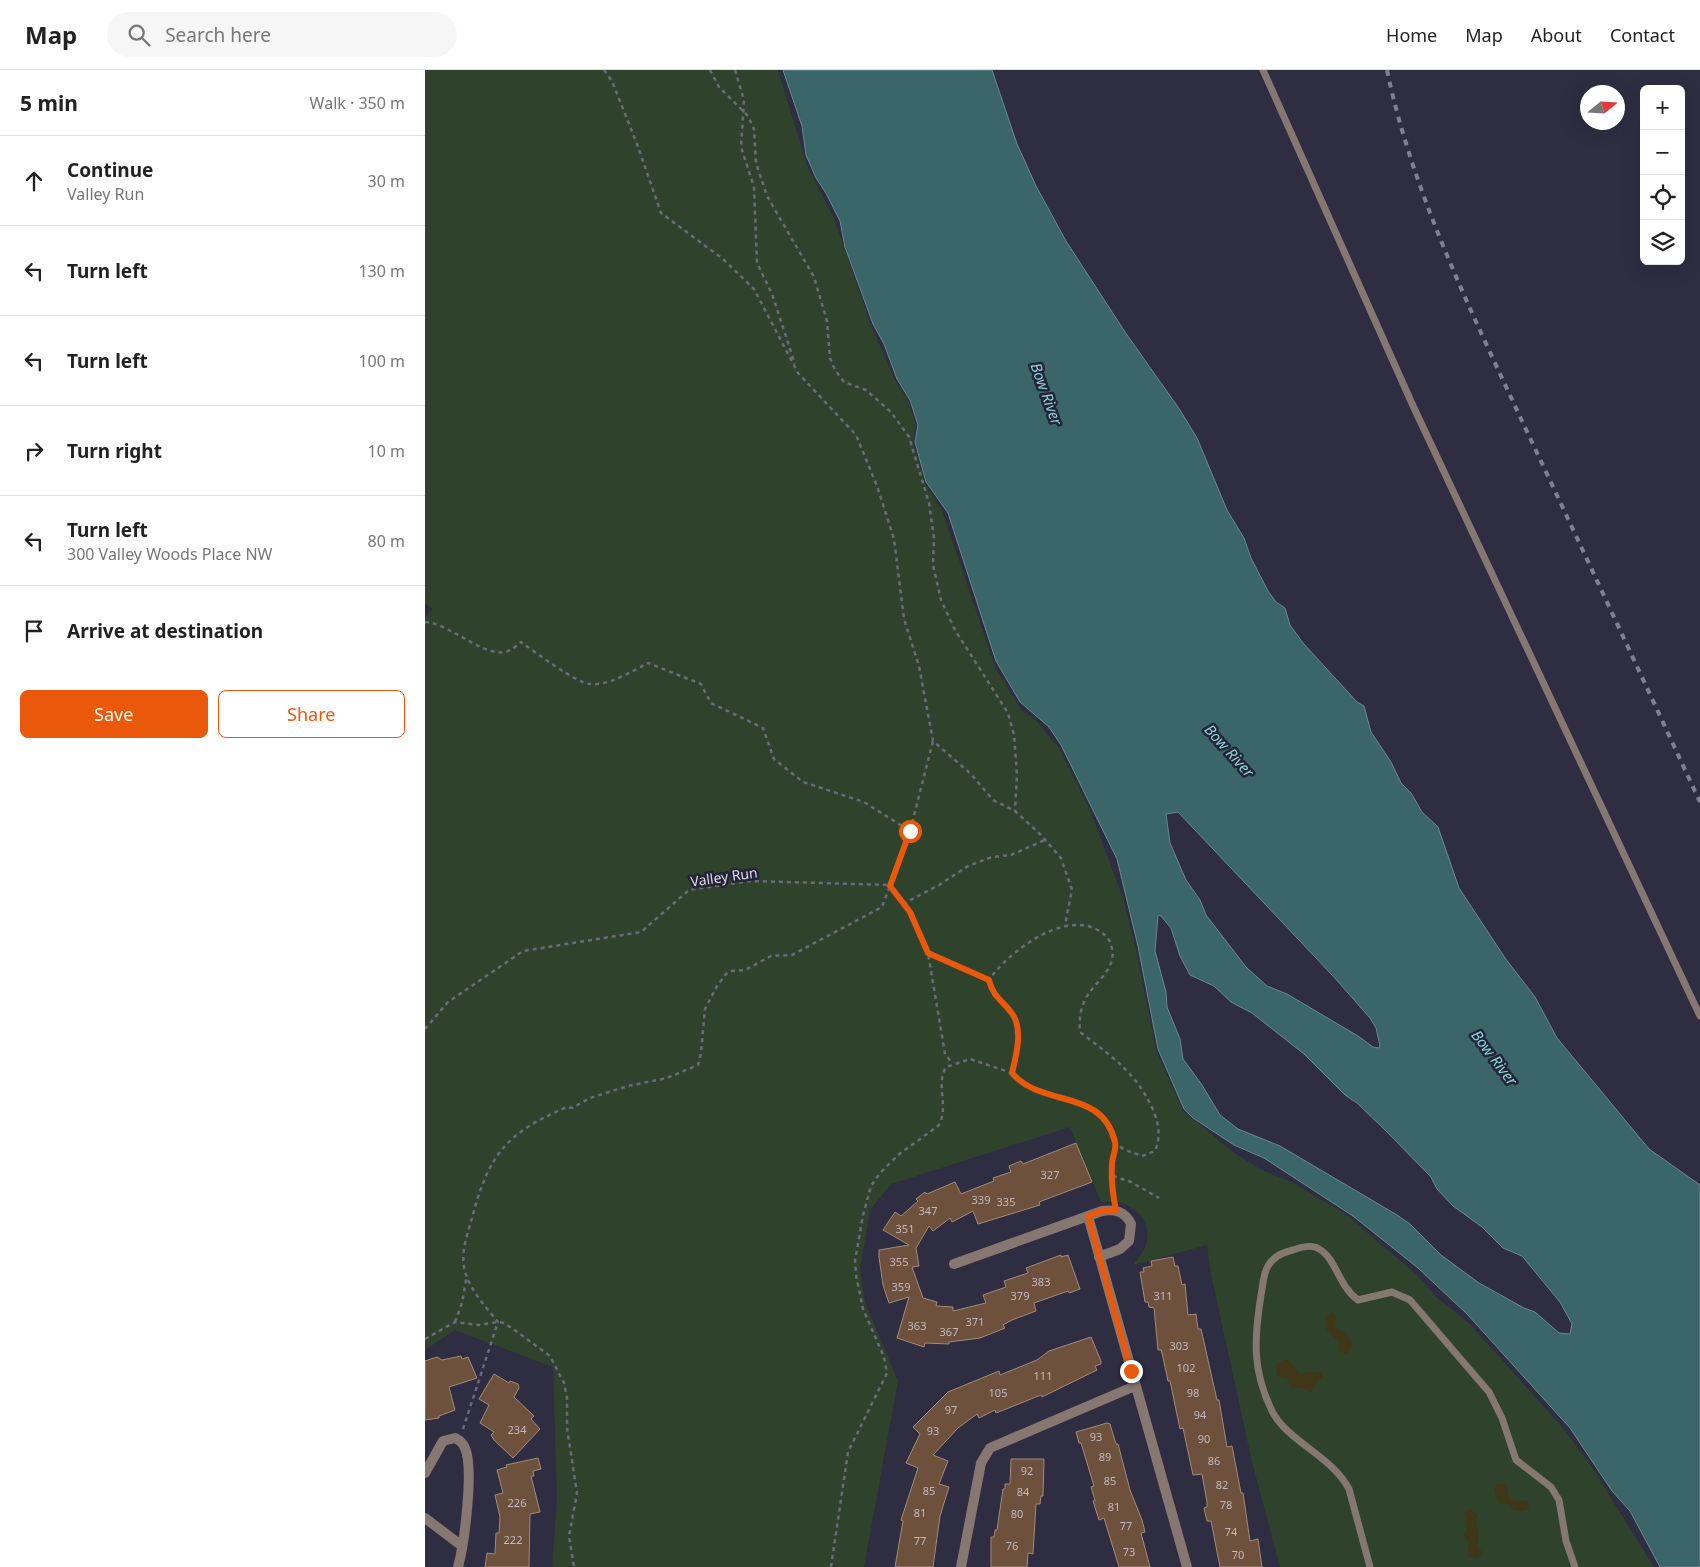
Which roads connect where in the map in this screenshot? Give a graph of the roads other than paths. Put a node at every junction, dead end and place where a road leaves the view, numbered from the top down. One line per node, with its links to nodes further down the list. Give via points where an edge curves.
1 (1263, 70): 2 (lane, via 1414,408)
2 (1700, 1016)
3 (1088, 1216): 4 (street); 4 (street, via 1116,1210 1128,1219 1131,1235 1126,1245); 5 (street)
4 (1099, 1256): 6 (street)
5 (954, 1264)
6 (1135, 1386): 11 (street, via 990,1448 981,1463); 12 (street)
7 (425, 1473): 9 (street, via 443,1441 459,1440 466,1451 468,1484)
8 (425, 1518): 9 (street)
9 (462, 1546): 10 (street)
10 (457, 1567)
11 (961, 1567)
12 (1187, 1567)
13 (1370, 1567): 14 (lane, via 1349,1489 1335,1468 1282,1426 1273,1411 1257,1363 1255,1334 1265,1272 1274,1259 1298,1248 1319,1248 1329,1257 1346,1290 1357,1300 1398,1293 1410,1300 1424,1316 1489,1392 1503,1418 1516,1460 1551,1487 1559,1500 1566,1541)
14 (1575, 1567)

